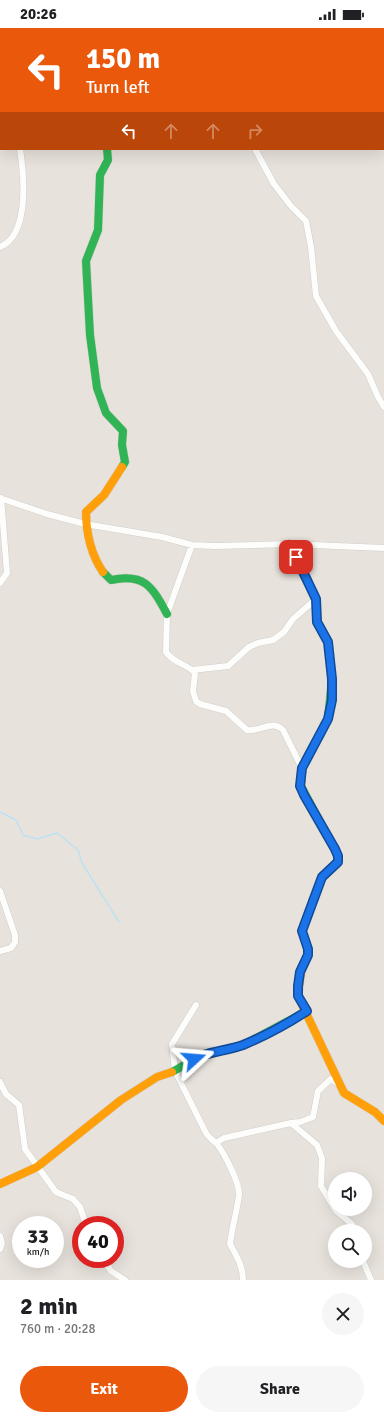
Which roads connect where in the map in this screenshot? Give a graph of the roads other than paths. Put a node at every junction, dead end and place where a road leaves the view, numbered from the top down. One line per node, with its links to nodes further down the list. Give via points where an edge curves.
1 (20, 150): 4 (street, via 24,194 17,230 6,245)
2 (108, 150): 7 (street, via 108,160 100,175 98,230 86,261 86,268 90,335 97,388 106,413 122,431 125,462 98,504 86,512)
3 (256, 150): 5 (street, via 274,184 306,221 316,296 336,331 368,374)
4 (0, 248)
5 (384, 407)
6 (1, 498): 7 (street); 11 (street, via 7,573)
7 (85, 524): 9 (street, via 162,537); 13 (street, via 105,576 111,580 128,576 139,579 155,593)
8 (289, 544): 9 (street); 10 (street); 12 (street)
9 (192, 545): 13 (street)
10 (384, 548)
11 (0, 583)
12 (316, 599): 14 (street, via 293,619 284,632 273,640 249,647 228,666); 15 (street, via 317,622 328,642 332,700 328,719)
13 (167, 614): 14 (street, via 166,652 174,661)
14 (192, 670): 15 (street, via 196,676 193,691 196,701 226,711 247,730 279,726)
15 (302, 768): 19 (street, via 300,786 338,856 338,862 322,877 302,931 308,955 300,972 298,996)
16 (0, 891): 17 (street, via 16,942 12,948)
17 (0, 952)
18 (196, 1005): 20 (street, via 173,1040)
19 (307, 1011): 20 (street, via 243,1045 202,1055); 22 (street)
20 (175, 1070): 25 (street, via 206,1133); 26 (street, via 157,1077 121,1100)
21 (0, 1082): 26 (street, via 6,1094 19,1105 26,1149)
22 (340, 1085): 23 (street, via 349,1097 375,1111); 24 (street, via 331,1080 318,1091 313,1117)
23 (384, 1121)
24 (291, 1123): 25 (street, via 224,1138); 29 (street, via 318,1145 322,1158 321,1186 336,1211)
25 (216, 1143): 35 (street, via 238,1187 230,1244 239,1260)
26 (37, 1167): 27 (street); 28 (street, via 56,1192 72,1199 80,1207)
27 (0, 1184)
28 (83, 1216)
29 (352, 1224)
30 (0, 1236): 31 (street)
31 (0, 1249)
32 (109, 1268): 34 (street)
33 (366, 1268): 36 (street)
34 (125, 1280)
35 (243, 1280)
36 (371, 1280)

